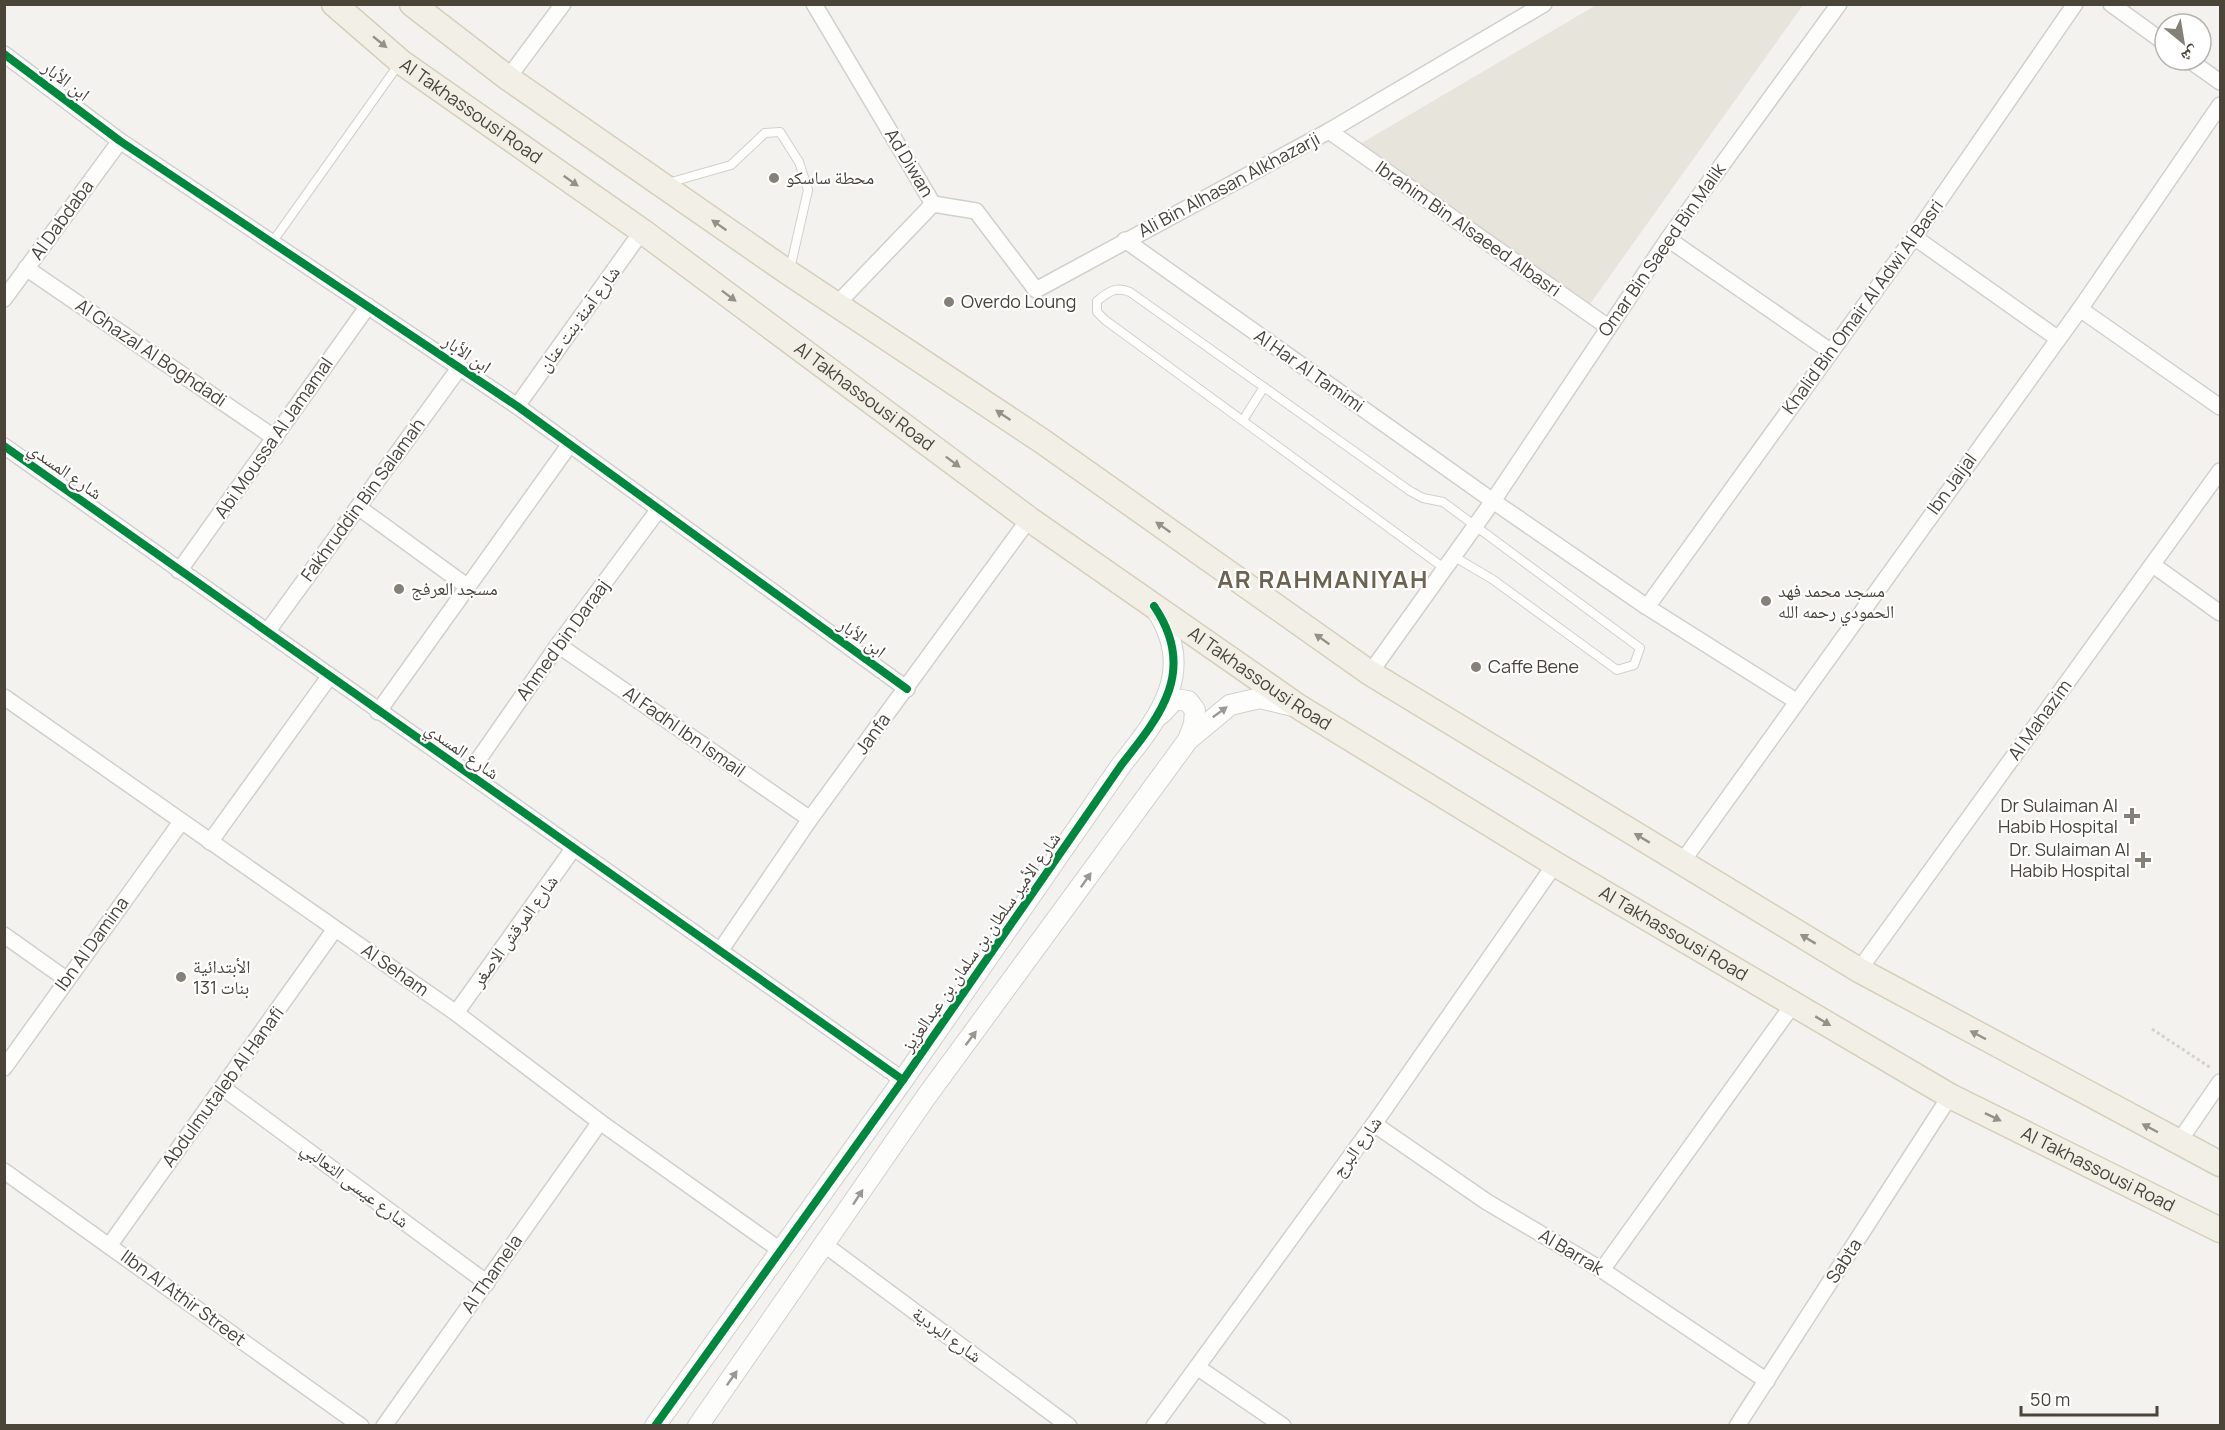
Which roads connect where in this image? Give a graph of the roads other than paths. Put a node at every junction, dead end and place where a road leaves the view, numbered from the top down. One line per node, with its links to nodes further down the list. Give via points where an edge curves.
1 (334, 4): 11 (main road, Al Takhassousi Road, one-way to 11)
2 (563, 4): 13 (street)
3 (814, 4): 19 (street, Ad Diwan)
4 (1544, 4): 16 (street, Ali Bin Alhasan Alkhazarji)
5 (1839, 4): 22 (street, Omar Bin Saeed Bin Malik)
6 (2075, 4): 21 (street, Khalid Bin Omair Al Adwi Al Basri)
7 (2111, 4): 9 (street)
8 (415, 6): 13 (main road)
9 (2153, 34)
10 (4, 54): 17 (street, ابن الأبار)
11 (401, 62): 20 (main road, Al Takhassousi Road, one-way to 20); 24 (lane)
12 (2206, 72): 14 (street)
13 (508, 78): 18 (main road)
14 (2220, 82)
15 (2220, 105): 30 (street, Ibn Jaljal)
16 (1329, 131): 23 (street, Ali Bin Alhasan Alkhazarji); 31 (street, Ibrahim Bin Alsaeed Albasri)
17 (120, 141): 24 (street, ابن الأبار); 25 (street, Al Dabdaba)
18 (662, 185): 26 (main road, one-way to 18); 26 (lane, via 731,165 765,133 780,132 799,162 808,190)
19 (933, 204): 23 (street, Ali Bin Alhasan Alkhazarji, via 976,211 1036,290); 28 (street, Ad Diwan)
20 (642, 231): 36 (street, شارع آمنة بنت عنان); 46 (main road, Al Takhassousi Road, one-way to 46)
21 (1914, 237): 32 (street); 33 (street, Khalid Bin Omair Al Adwi Al Basri)
22 (1668, 239): 31 (street, Omar Bin Saeed Bin Malik); 33 (street)
23 (1125, 240): 43 (street, Al Har Al Tamimi)
24 (271, 243): 29 (street, ابن الأبار)
25 (26, 268): 27 (street, Al Dabdaba); 39 (street, Al Ghazal Al Boghdadi)
26 (789, 273): 28 (main road)
27 (4, 299)
28 (837, 304): 57 (main road, one-way to 28, via 1042,441)
29 (368, 306): 34 (street, ابن الأبار); 39 (street, Abi Moussa Al Jamamal)
30 (2080, 309): 32 (street, Ibn Jaljal); 37 (street)
31 (1608, 327): 43 (street, Omar Bin Saeed Bin Malik)
32 (2057, 338): 61 (street, Ibn Jaljal)
33 (1830, 351): 53 (street, Khalid Bin Omair Al Adwi Al Basri)
34 (460, 367): 36 (street, ابن الأبار); 44 (street, Fakhruddin Bin Salamah)
35 (1264, 387): 38 (lane); 38 (lane, via 1130,292 1121,288 1109,291 1097,301 1097,312 1105,320); 47 (lane, via 1410,491 1443,502)
36 (517, 406): 40 (street, ابن الأبار)
37 (2220, 407)
38 (1242, 420): 48 (lane)
39 (275, 438): 50 (street, Abi Moussa Al Jamamal)
40 (570, 444): 45 (street, ابن الأبار); 51 (street)
41 (4, 446): 50 (street, شارع المسدي)
42 (2220, 471): 49 (street, Al Mahazim)
43 (1493, 501): 47 (street, Omar Bin Saeed Bin Malik); 53 (street)
44 (358, 507): 51 (street); 55 (street, Fakhruddin Bin Salamah)
45 (658, 509): 56 (street, Ahmed bin Daraaj); 59 (street, ابن الأبار)
46 (1029, 519): 52 (main road, Al Takhassousi Road); 59 (street, Janfa)
47 (1475, 524): 48 (street, Omar Bin Saeed Bin Malik); 48 (lane, via 1640,648 1634,666 1617,670 1492,579)
48 (1448, 562): 57 (street, Omar Bin Saeed Bin Malik)
49 (2153, 565): 54 (street); 76 (street, Al Mahazim)
50 (179, 570): 55 (street, شارع المسدي)
51 (468, 587): 63 (street)
52 (1154, 606): 62 (main road, Al Takhassousi Road); 64 (street, شارع الأمير سلطان بن سلمان بن عبدالعزيز, via 1174,654 1167,699)
53 (1647, 607): 61 (street)
54 (2220, 613)
55 (267, 632): 58 (street, شارع المسدي)
56 (558, 645): 66 (street, Ahmed bin Daraaj); 67 (street, Al Fadhl Ibn Ismail)
57 (1370, 673): 71 (main road, one-way to 57)
58 (329, 677): 63 (street, شارع المسدي); 69 (street)
59 (906, 688): 67 (street, Janfa)
60 (4, 697): 68 (street, Al Seham)
61 (1796, 701): 71 (street, Ibn Jaljal)
62 (1299, 707): 65 (street, one-way to 62, via 1230,705 1260,698); 72 (main road, Al Takhassousi Road)
63 (378, 712): 66 (street, شارع المسدي)
64 (1156, 720): 65 (street, via 1176,699 1188,702 1195,710); 81 (street, شارع الأمير سلطان بن سلمان بن عبدالعزيز)
65 (1188, 740): 92 (street, one-way to 65, via 926,1097)
66 (469, 773): 70 (street, شارع المسدي)
67 (810, 819): 75 (street, Janfa)
68 (181, 822): 69 (street, Al Seham); 77 (street, Ibn Al Damina)
69 (210, 842): 73 (street, Al Seham)
70 (573, 849): 75 (street, شارع المسدي); 79 (street, شارع المرقش الاصغر)
71 (1682, 862): 76 (main road, one-way to 71)
72 (1555, 864): 78 (main road, Al Takhassousi Road); 86 (street, شارع البرج)
73 (335, 929): 79 (street, Al Seham); 83 (street, Abdulmutaleb Al Hanafi)
74 (4, 935): 77 (street)
75 (720, 951): 81 (street, شارع المسدي)
76 (1859, 970): 87 (main road, one-way to 76)
77 (66, 979): 80 (street, Ibn Al Damina)
78 (1794, 1003): 84 (main road, Al Takhassousi Road, one-way to 84); 94 (street)
79 (456, 1013): 85 (street, Al Seham)
80 (4, 1068)
81 (903, 1080): 93 (street, شارع الأمير سلطان بن سلمان بن عبدالعزيز)
82 (2220, 1082): 87 (street)
83 (223, 1088): 91 (street, Abdulmutaleb Al Hanafi); 95 (street, شارع عيسى الثعالبي)
84 (1950, 1096): 90 (main road, Al Takhassousi Road, one-way to 90); 97 (street, Sabta)
85 (600, 1122): 93 (street, Al Seham); 95 (street, Al Thamela)
86 (1374, 1124): 94 (street, Al Barrak, via 1487,1202); 96 (street, شارع البرج)
87 (2178, 1143): 88 (main road)
88 (2220, 1164)
89 (4, 1171): 91 (street, |Ibn Al Athir Street)
90 (2220, 1230)
91 (109, 1245): 98 (street, |Ibn Al Athir Street)
92 (825, 1245): 101 (street, one-way to 92); 102 (street, شارع البردية)
93 (780, 1250): 100 (street, شارع الأمير سلطان بن سلمان بن عبدالعزيز)
94 (1602, 1270): 97 (street, Al Barrak)
95 (487, 1283): 99 (street, Al Thamela)
96 (1197, 1367): 103 (street, شارع البرج); 104 (street)
97 (1767, 1381): 105 (street, Sabta)
98 (361, 1425)
99 (384, 1425)
100 (655, 1425)
101 (698, 1425)
102 (1069, 1425)
103 (1154, 1425)
104 (1283, 1425)
105 (1737, 1425)

